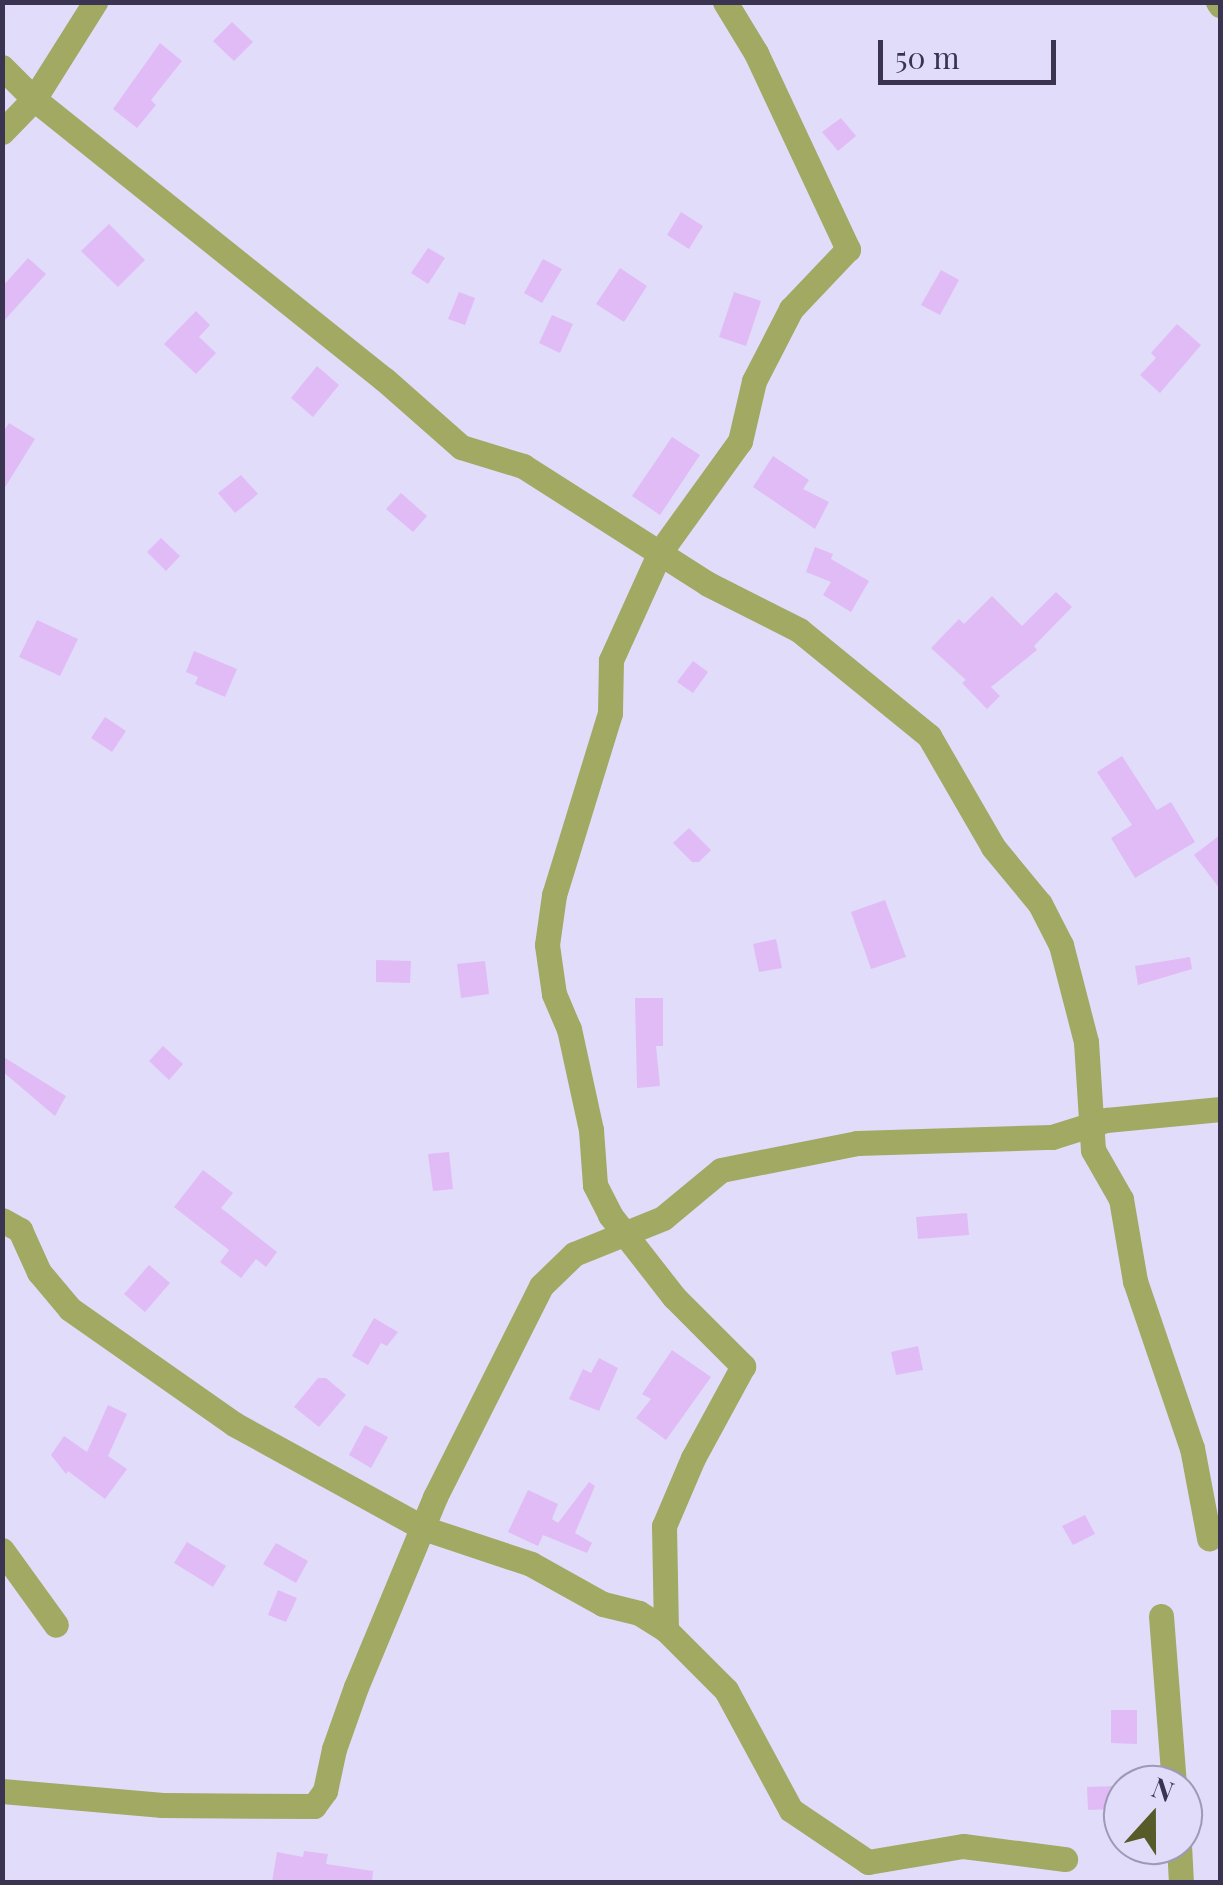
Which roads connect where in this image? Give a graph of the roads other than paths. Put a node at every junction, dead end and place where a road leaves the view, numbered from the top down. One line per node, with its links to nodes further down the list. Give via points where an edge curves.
1 (95, 2): 4 (street)
2 (725, 2): 6 (street, via 756,53 848,250 790,309 754,381 740,441)
3 (2, 68): 4 (street)
4 (34, 99): 5 (street); 6 (street, via 461,446 523,466)
5 (2, 132)
6 (660, 552): 8 (street, via 798,630 930,736 992,848 1040,904 1060,945 1086,1042); 10 (street, via 611,660 610,713 554,895 547,945 591,1130 596,1184)
7 (1220, 1109): 8 (street)
8 (1092, 1124): 10 (street, via 1052,1137 857,1143 720,1170 663,1218); 12 (street, via 1093,1150 1121,1199 1147,1323 1192,1448)
9 (2, 1220): 11 (street, via 20,1230 39,1272 70,1309 234,1424)
10 (624, 1232): 11 (street, via 574,1254 541,1286); 16 (street, via 674,1296 743,1366 664,1526)
11 (422, 1528): 16 (street, via 531,1564); 18 (street, via 314,1806 162,1805)
12 (1209, 1538)
13 (2, 1550): 15 (street)
14 (1161, 1616): 17 (street)
15 (56, 1625)
16 (666, 1630): 19 (street, via 726,1690 792,1810 868,1862 963,1846)
17 (1172, 1765)
18 (2, 1791)
19 (1065, 1860)

